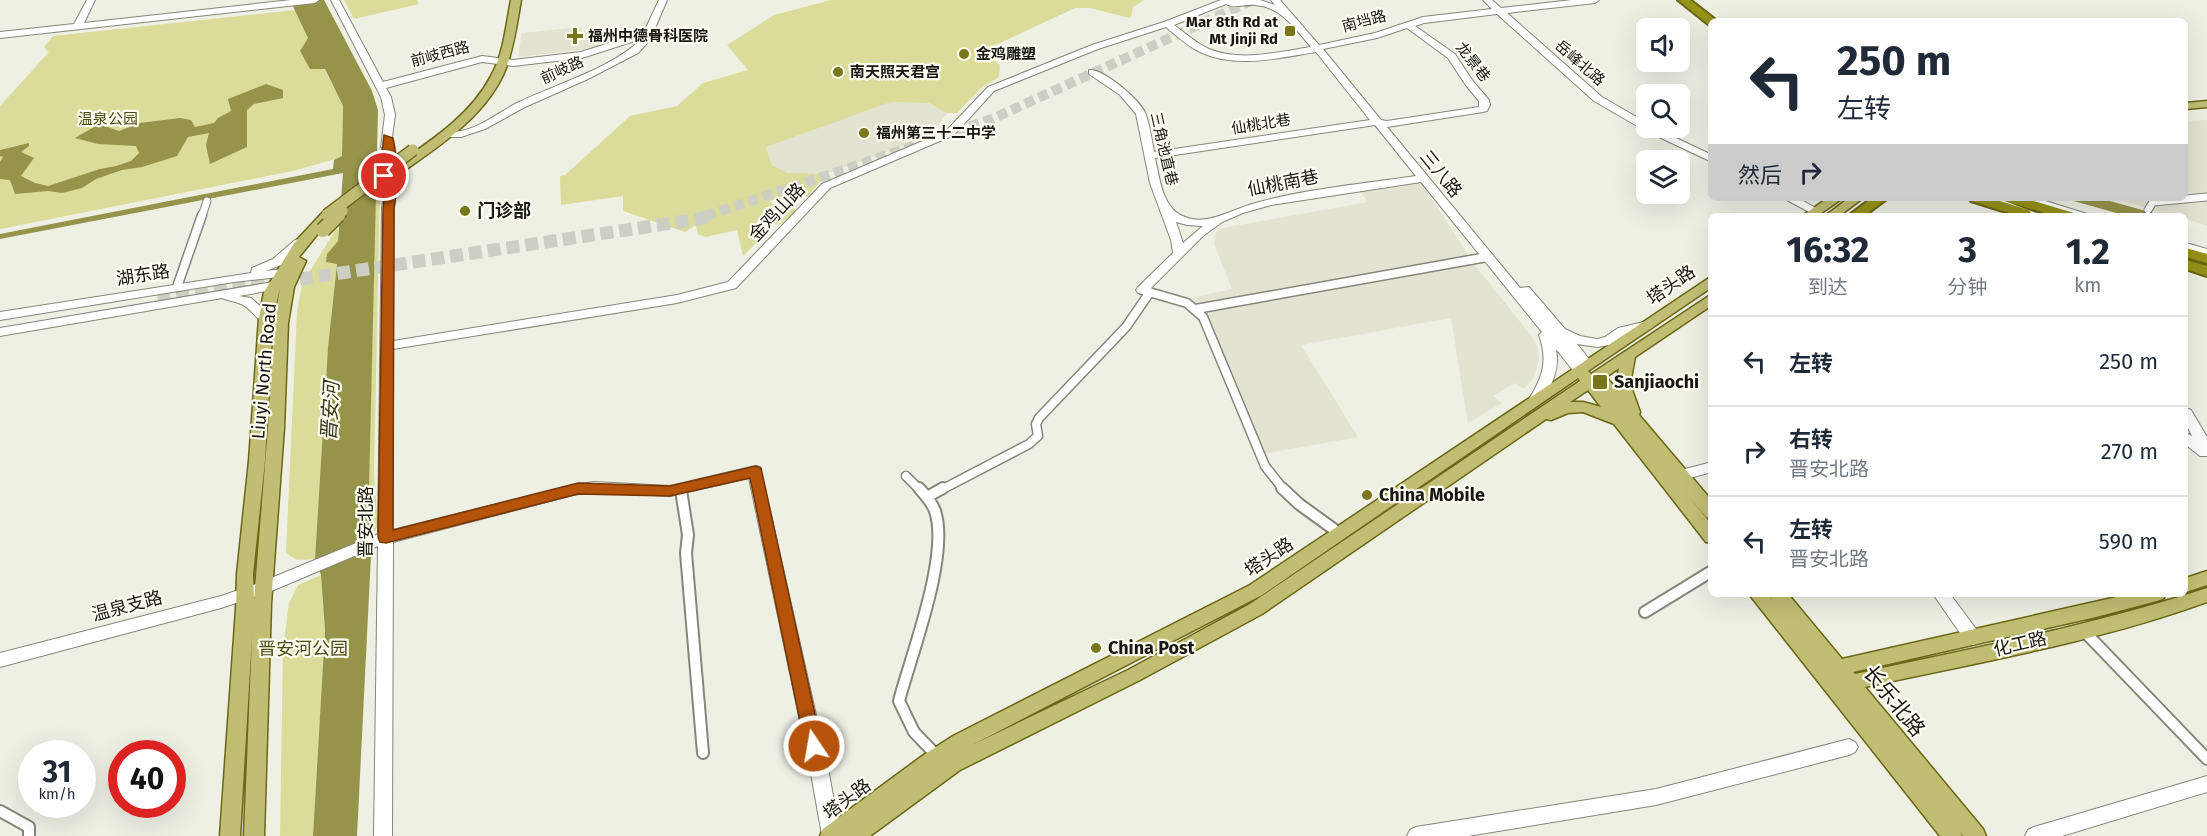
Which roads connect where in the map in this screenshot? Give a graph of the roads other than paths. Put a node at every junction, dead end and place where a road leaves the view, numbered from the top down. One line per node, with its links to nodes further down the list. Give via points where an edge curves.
1 (91, 0): 21 (street)
2 (315, 0): 21 (street)
3 (335, 0): 27 (street, 晋安北路)
4 (506, 0): 25 (main road, Liuyi North Road)
5 (516, 0): 25 (main road, Liuyi North Road)
6 (663, 0): 22 (street, 前岐路)
7 (1241, 0): 14 (street, 金鸡山路)
8 (1275, 0): 16 (street, 三八路)
9 (1287, 0): 24 (street, 三八路)
10 (1487, 0): 15 (street, 岳峰北路)
11 (1593, 0): 15 (street, 南垱路)
12 (1683, 0): 18 (highway)
13 (1697, 0): 17 (highway)
14 (1229, 2): 16 (street, via 1257,2); 19 (street, 金鸡山路)
15 (1500, 11): 20 (street, 南垱路); 32 (street, 岳峰北路, via 1598,99)
16 (1287, 14): 24 (street, 三八路)
17 (1721, 18)
18 (1708, 19)
19 (1167, 24): 24 (street, 南垱路, via 1201,48 1227,57); 91 (street, 金鸡山路, via 999,85 984,94 950,133 833,182 732,285 677,299)
20 (1408, 25): 24 (street, 南垱路); 33 (street, 龙景巷, via 1449,53 1485,105 1476,111)
21 (78, 26): 23 (street)
22 (647, 34): 25 (street, 前岐西路, via 582,55); 34 (street, 前岐路, via 639,48 611,64 481,127)
23 (0, 35)
24 (1320, 48): 33 (street, 三八路)
25 (498, 61): 27 (street, 前岐西路, via 476,60); 34 (main road, Liuyi North Road, via 496,77 485,94); 64 (main road, Liuyi North Road, bridge, via 463,105 414,150 327,215)
26 (1092, 72): 36 (street, 三角池直巷, via 1137,105)
27 (381, 86): 91 (street, 晋安北路, via 389,111 384,161 388,208)
28 (2207, 104): 29 (main road)
29 (2188, 106)
30 (2207, 112): 31 (main road)
31 (2188, 113)
32 (1636, 121)
33 (1382, 123): 36 (street, 仙桃北巷); 38 (street, 三八路); 89 (street, 三八路)
34 (446, 134): 64 (main road, Liuyi North Road, bridge)
35 (1669, 138): 37 (street, 岳峰北路)
36 (1150, 156): 52 (street, 三角池直巷)
37 (1708, 157)
38 (1424, 178): 63 (street, 仙桃南巷, via 1270,202); 69 (street, 三八路)
39 (2207, 197): 40 (street)
40 (2188, 199)
41 (207, 201): 78 (street)
42 (1793, 201): 54 (street)
43 (1832, 201): 55 (main road)
44 (1853, 201): 56 (main road)
45 (1877, 201): 57 (highway)
46 (1985, 201): 58 (highway)
47 (2005, 201): 59 (highway)
48 (2007, 201): 60 (highway)
49 (2010, 201): 61 (highway)
50 (2035, 201): 62 (street)
51 (2164, 201): 53 (street, via 2153,202)
52 (1165, 209): 63 (street, via 1187,222); 66 (street, 三角池直巷)
53 (2148, 210)
54 (1811, 213)
55 (1814, 213)
56 (1835, 213)
57 (1859, 213)
58 (2023, 213)
59 (2032, 213)
60 (2045, 213)
61 (2056, 213)
62 (2073, 213)
63 (1218, 220): 66 (street, 仙桃南巷)
64 (317, 230): 75 (street, via 277,262); 76 (main road, Liuyi North Road)
65 (2188, 248): 68 (street)
66 (1178, 252): 79 (street, 仙桃南巷)
67 (2188, 253): 71 (highway)
68 (2207, 253)
69 (1487, 256): 82 (street); 85 (street, 三八路)
70 (2188, 258): 73 (highway)
71 (2207, 259)
72 (2188, 264): 74 (highway)
73 (2207, 264)
74 (2207, 270)
75 (234, 278): 76 (street, 湖东路); 78 (street, 湖东路)
76 (284, 279): 81 (street, 湖东路); 84 (main road, Liuyi North Road); 113 (main road, Liuyi North Road)
77 (1708, 283): 87 (main road, 塔头路)
78 (177, 287): 83 (street, 湖东路)
79 (1146, 291): 82 (street); 105 (street, via 1126,327 1040,418 1036,424 1038,436)
80 (1708, 301): 92 (main road, 塔头路)
81 (178, 303): 84 (street, via 235,297 252,304); 90 (street, 湖东路)
82 (1196, 309): 108 (street, via 1209,329 1275,482)
83 (0, 316)
84 (266, 318): 114 (main road, Liuyi North Road)
85 (1537, 319): 93 (street, 三八路); 94 (street, via 1551,351 1552,366 1547,384)
86 (0, 321): 88 (street, via 158,298)
87 (1648, 325): 89 (street, via 1597,343 1577,340); 93 (main road, 塔头路)
88 (0, 327)
89 (1558, 330): 93 (street, 三八路)
90 (0, 332)
91 (386, 346): 109 (street, 晋安北路)
92 (1629, 353): 93 (main road, 塔头路); 98 (main road, via 1624,389)
93 (1588, 372): 94 (main road, 塔头路); 96 (main road); 97 (main road, 塔头路); 98 (main road)
94 (1536, 399): 108 (main road, 塔头路)
95 (2188, 417): 100 (street)
96 (1619, 421): 97 (main road, via 1595,409 1570,406); 103 (main road)
97 (1520, 426): 136 (main road, 塔头路, via 1256,609 1134,675 953,764)
98 (1644, 433): 103 (main road)
99 (2188, 439): 100 (street)
100 (2207, 451)
101 (1708, 468): 103 (street)
102 (906, 476): 105 (street)
103 (1673, 477): 106 (main road); 107 (main road)
104 (681, 490): 109 (street, 温泉支路, via 578,489); 126 (street, via 688,535 686,553); 135 (street, 温泉支路, via 756,471)
105 (927, 497): 127 (street, via 937,519 937,542 931,585 899,701 914,736)
106 (1708, 509)
107 (1708, 531)
108 (1339, 534): 127 (main road, 塔头路, via 1256,590)
109 (381, 539): 113 (street, 温泉支路); 134 (street, 晋安北路)
110 (1708, 573): 120 (street)
111 (2207, 578): 112 (main road)
112 (2188, 584)
113 (264, 588): 114 (street, 温泉支路); 133 (main road, Liuyi North Road)
114 (245, 595): 123 (street, 温泉支路); 132 (main road, Liuyi North Road)
115 (2207, 595): 121 (main road, 化工路)
116 (1761, 597): 124 (main road, 长乐北路)
117 (1780, 597): 124 (main road, 长乐北路)
118 (1943, 597): 122 (street)
119 (2144, 597): 122 (main road, 化工路)
120 (1645, 612)
121 (2083, 630): 124 (main road, 化工路); 128 (street)
122 (1973, 638): 124 (main road, 化工路)
123 (0, 660)
124 (1835, 677): 138 (main road, 长乐北路); 139 (main road, 长乐北路)
125 (1849, 747): 137 (street, via 1656,797)
126 (703, 753)
127 (937, 756): 135 (main road, 塔头路)
128 (2207, 759)
129 (2207, 784): 140 (street)
130 (0, 811): 131 (street, via 29,827)
131 (29, 836)
132 (230, 836)
133 (254, 836)
134 (383, 836)
135 (830, 836)
136 (854, 836)
137 (1416, 836)
138 (1952, 836)
139 (1976, 836)
140 (2034, 836)

